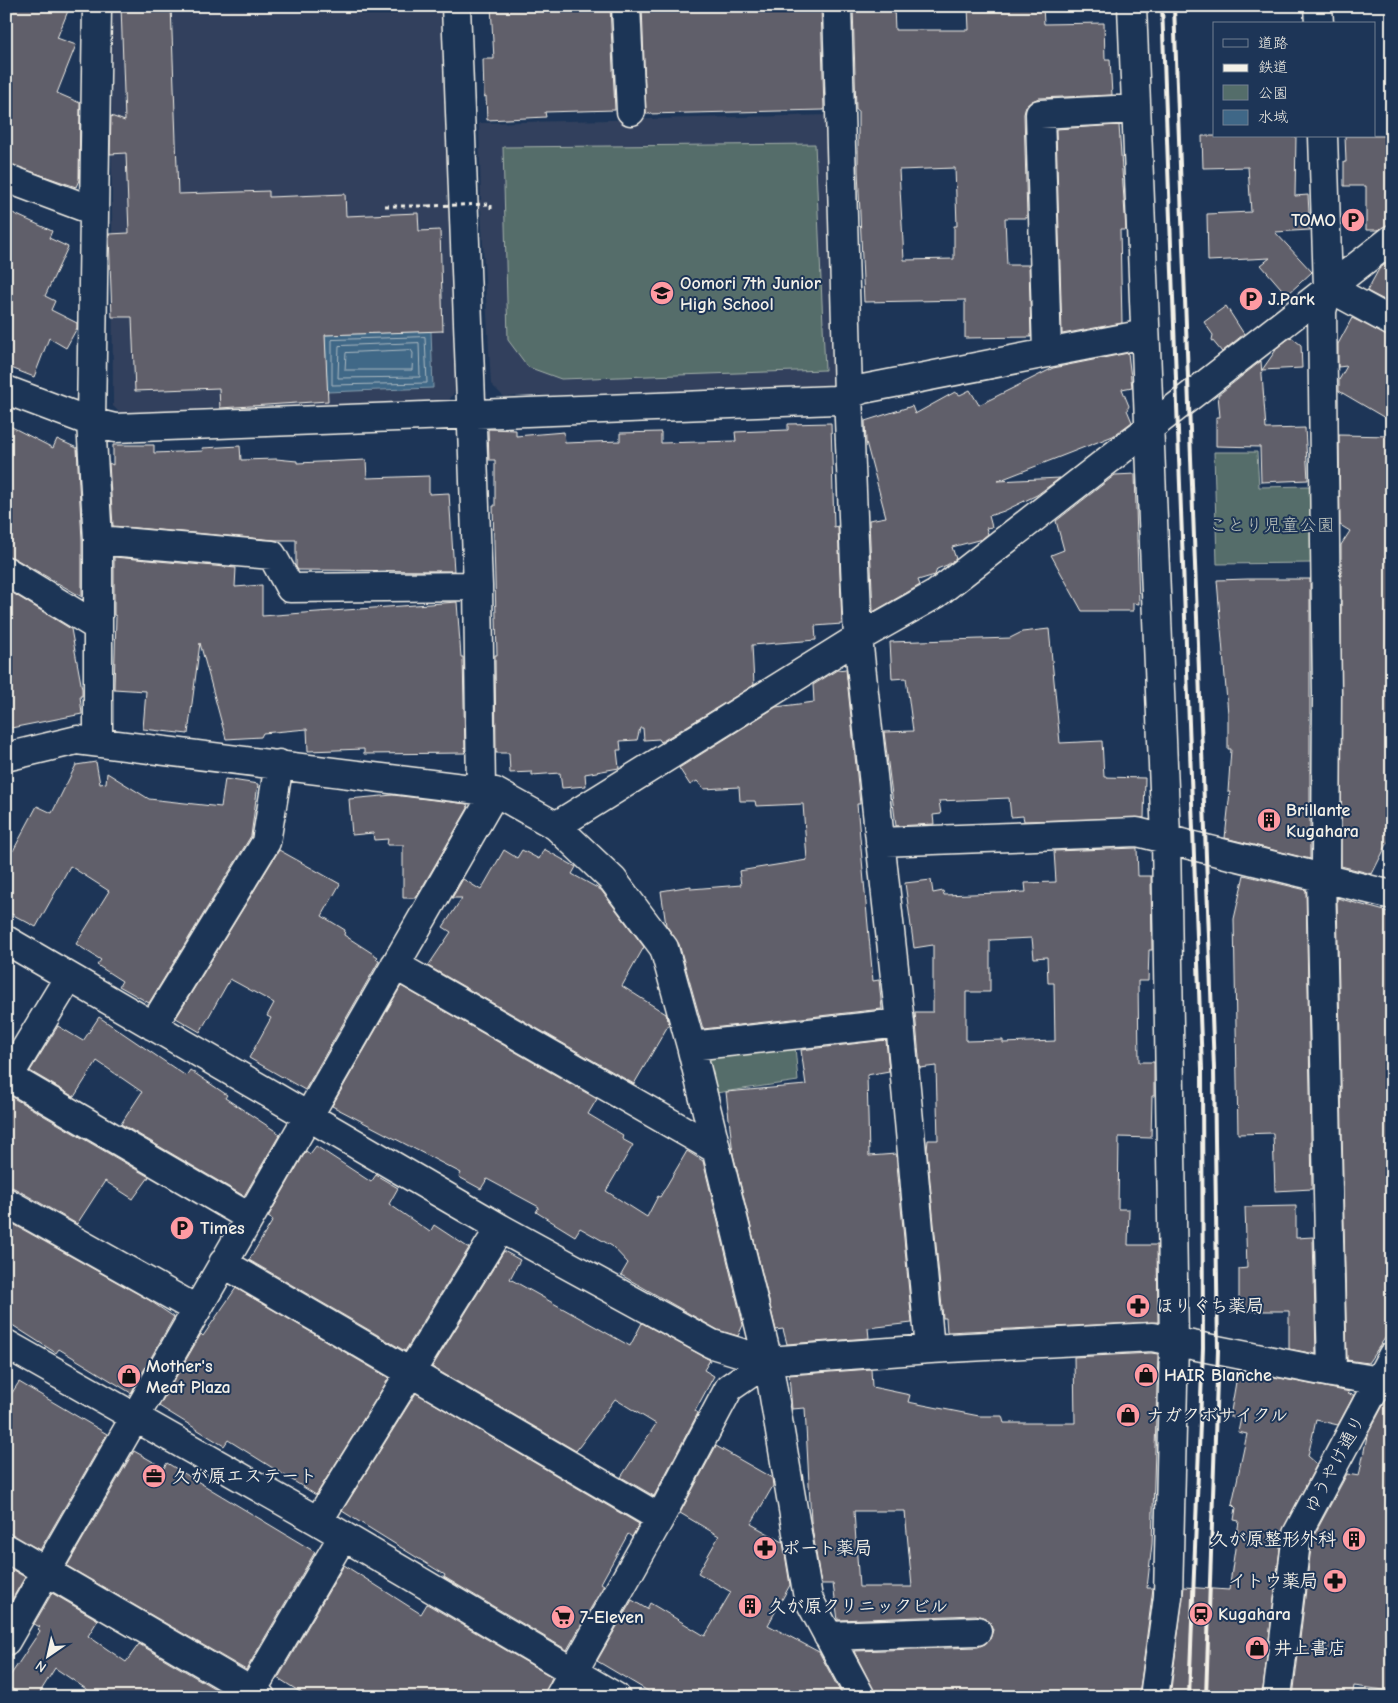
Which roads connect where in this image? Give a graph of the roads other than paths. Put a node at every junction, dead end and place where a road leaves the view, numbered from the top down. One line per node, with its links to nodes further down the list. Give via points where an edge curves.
1 (97, 6): 12 (street)
2 (456, 6): 20 (street)
3 (626, 6): 9 (street)
4 (837, 6): 19 (street)
5 (1132, 6): 8 (street)
6 (1318, 6): 7 (street)
7 (1319, 22)
8 (1134, 109): 16 (street); 17 (street, via 1040,114)
9 (631, 111)
10 (1323, 138): 14 (street)
11 (6, 178): 12 (street)
12 (94, 212): 21 (street)
13 (1392, 239): 14 (street)
14 (1328, 287): 15 (street); 22 (street); 35 (street, via 1322,311 1326,864)
15 (1392, 322)
16 (1145, 334): 17 (street); 22 (street)
17 (1047, 352): 19 (street)
18 (6, 390): 21 (street)
19 (848, 394): 20 (street, via 836,400); 27 (street)
20 (472, 414): 21 (street, via 115,428); 25 (street)
21 (91, 422): 23 (street)
22 (1148, 430): 27 (street, via 936,594); 33 (street)
23 (98, 540): 25 (street, via 272,554 290,588); 26 (street)
24 (6, 570): 26 (street)
25 (478, 586): 31 (street)
26 (98, 626): 28 (street)
27 (858, 638): 32 (street); 34 (street)
28 (98, 741): 29 (street, via 77,740); 30 (street)
29 (6, 757)
30 (279, 764): 31 (street); 41 (street, via 266,842)
31 (488, 791): 32 (street); 38 (street)
32 (556, 826): 42 (street, via 613,880 664,948)
33 (1166, 838): 34 (street, via 1137,832); 35 (street); 51 (street)
34 (880, 842): 40 (street)
35 (1320, 877): 36 (street); 57 (street)
36 (1388, 886)
37 (6, 940): 39 (street)
38 (395, 965): 44 (street); 45 (street)
39 (69, 977): 41 (street); 43 (street)
40 (900, 1023): 42 (street); 53 (street)
41 (153, 1026): 44 (street)
42 (691, 1046): 45 (street)
43 (7, 1079): 47 (street)
44 (308, 1116): 47 (street); 48 (street)
45 (714, 1148): 55 (street)
46 (6, 1202): 50 (street)
47 (250, 1217): 49 (street)
48 (500, 1228): 55 (street, via 712,1344); 56 (street)
49 (223, 1263): 50 (street); 56 (street)
50 (196, 1310): 59 (street)
51 (1174, 1342): 53 (street, via 1152,1337); 57 (street); 73 (street, via 1168,1597)
52 (6, 1344): 59 (street)
53 (930, 1349): 55 (street)
54 (1392, 1356): 58 (street, ゆうやけ通り)
55 (768, 1361): 60 (street, via 729,1388); 66 (street, via 808,1598)
56 (410, 1372): 60 (street); 61 (street)
57 (1332, 1373): 58 (street)
58 (1386, 1382): 74 (street, ゆうやけ通り, via 1298,1534)
59 (135, 1418): 61 (street); 64 (street)
60 (660, 1518): 68 (street)
61 (318, 1521): 62 (street)
62 (343, 1536): 68 (street); 69 (street)
63 (6, 1548): 64 (street)
64 (46, 1571): 67 (street); 69 (street)
65 (977, 1632): 66 (street)
66 (828, 1636): 72 (street)
67 (6, 1641)
68 (572, 1671): 70 (street); 71 (street)
69 (257, 1694)
70 (558, 1697)
71 (616, 1697)
72 (861, 1697)
73 (1154, 1697)
74 (1276, 1697)

